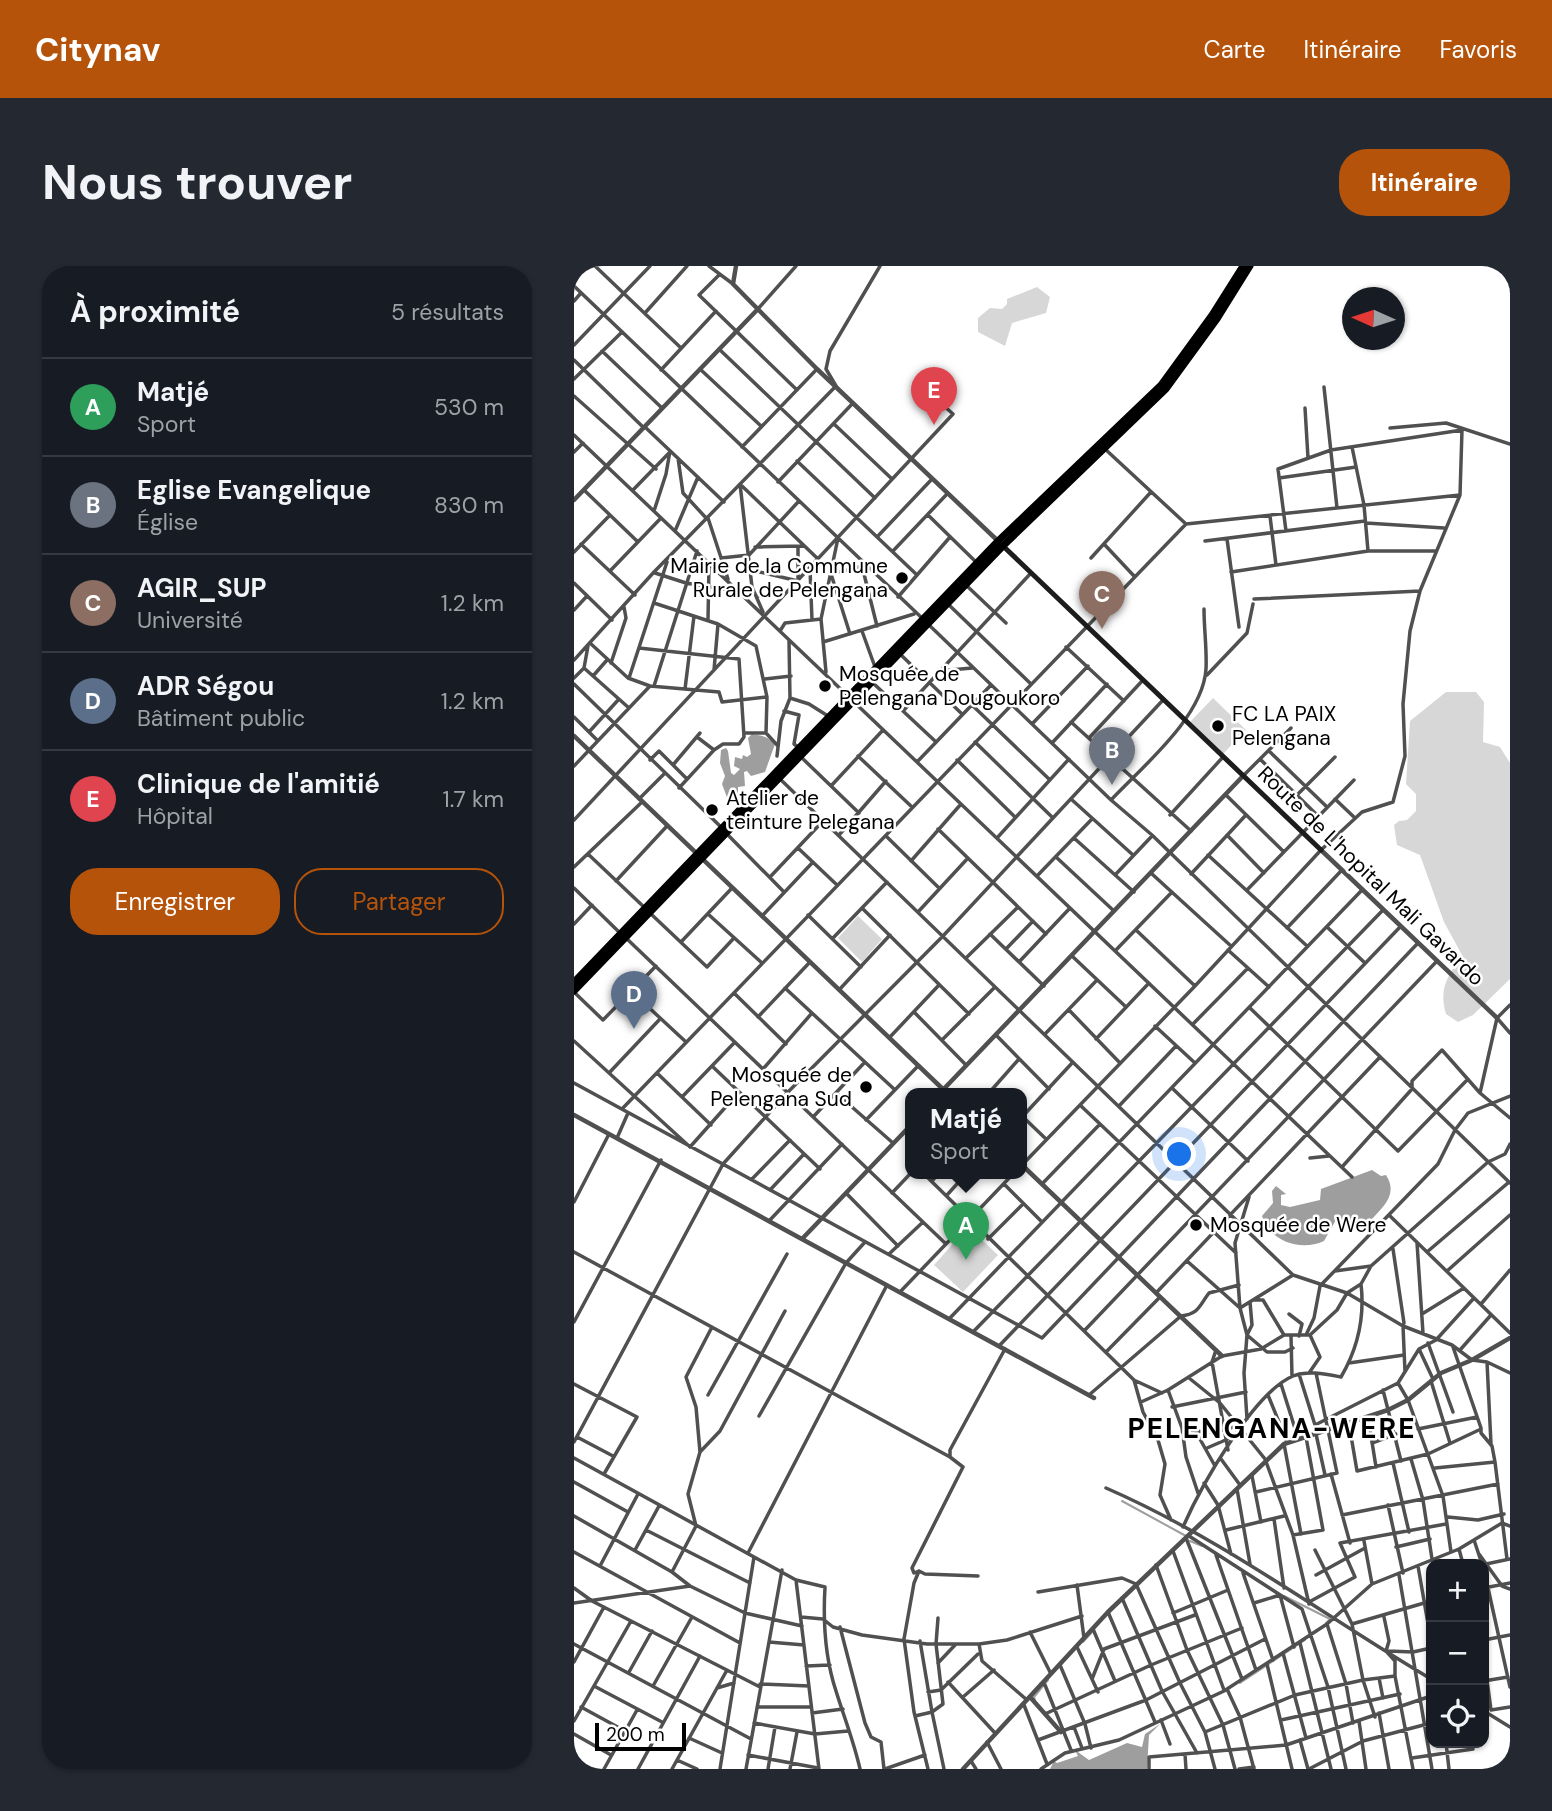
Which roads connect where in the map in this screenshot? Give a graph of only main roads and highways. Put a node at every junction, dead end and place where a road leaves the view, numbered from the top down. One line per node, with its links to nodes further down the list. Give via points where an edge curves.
1 (1243, 266): 3 (highway)
2 (1250, 266): 3 (highway)
3 (1231, 292): 4 (highway, via 1161,385); 4 (highway, via 1166,389)
4 (1000, 543): 5 (highway); 5 (highway); 8 (main road, Route de L'hopital Mali Gavardo)
5 (926, 622): 6 (highway); 6 (highway, via 875,668)
6 (851, 699): 7 (highway); 7 (highway)
7 (799, 752): 9 (highway)
8 (1321, 850)
9 (624, 937): 10 (highway); 11 (highway)
10 (574, 982)
11 (574, 991)

